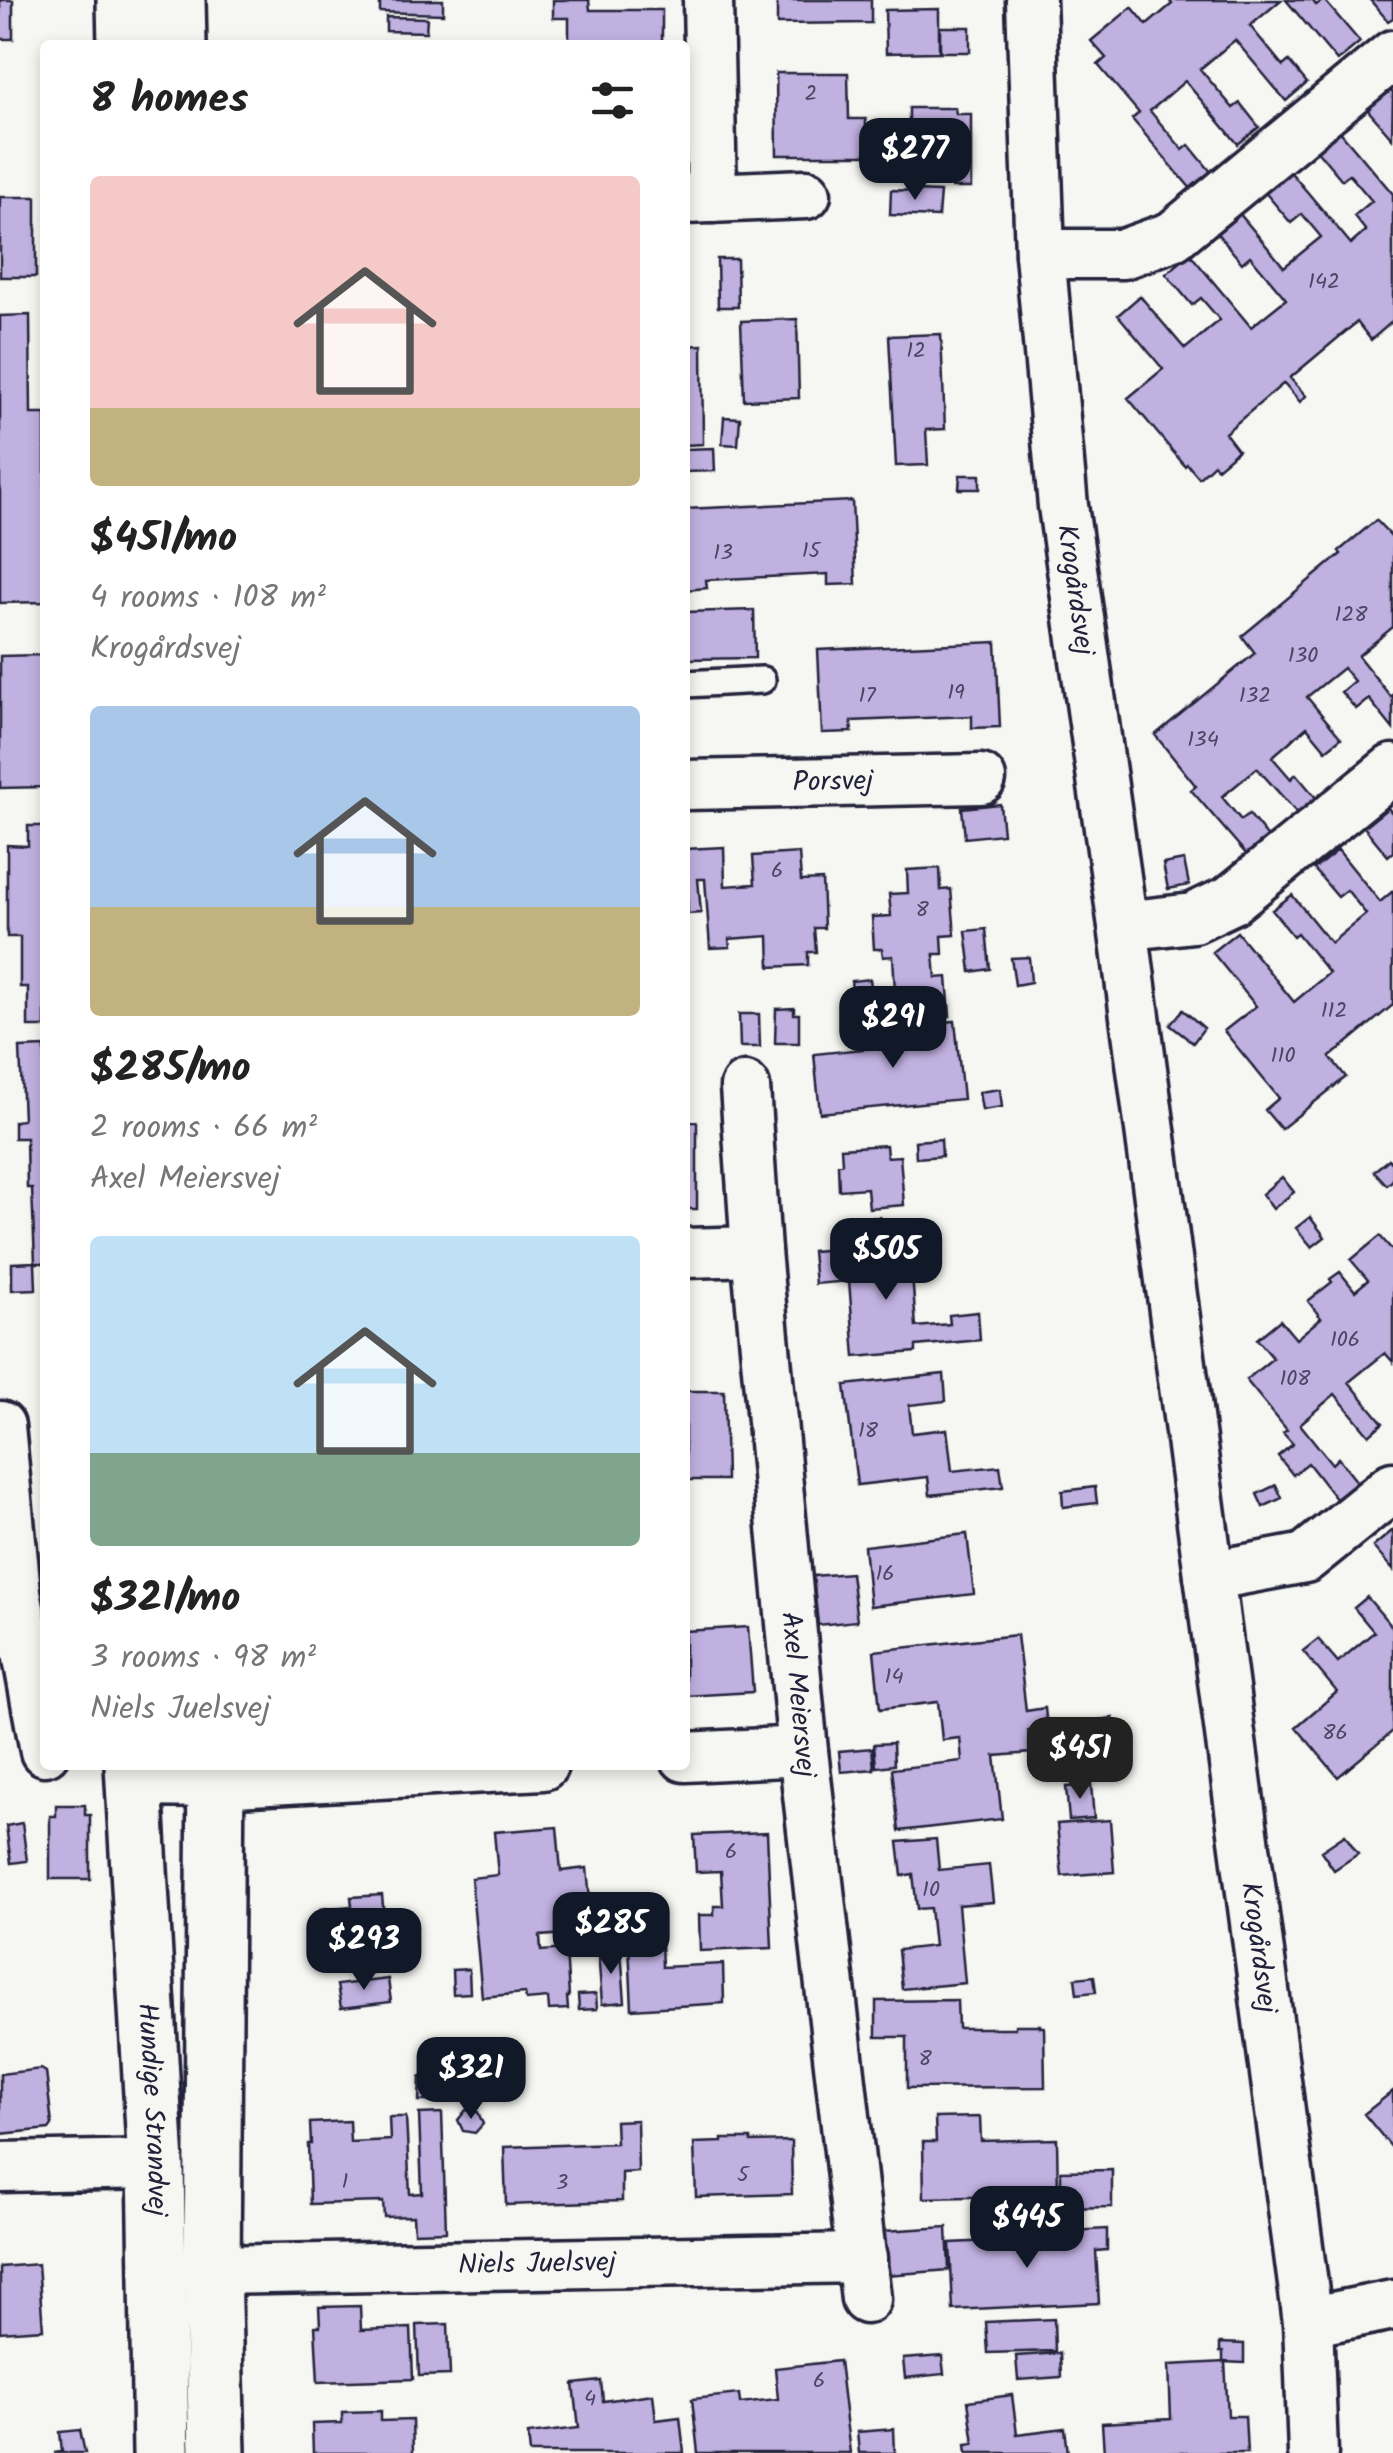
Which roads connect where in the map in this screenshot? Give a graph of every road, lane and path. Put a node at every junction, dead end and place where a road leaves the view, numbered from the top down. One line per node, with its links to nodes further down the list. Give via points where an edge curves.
1 (126, 0): 5 (main road)
2 (177, 0): 6 (main road)
3 (708, 0): 9 (street)
4 (1031, 0): 10 (street, Krogårdsvej)
5 (126, 40)
6 (178, 40)
7 (1393, 55): 10 (street, via 1173,236 1123,254)
8 (806, 194): 9 (street)
9 (699, 199)
10 (1040, 254): 16 (street, Krogårdsvej, via 1063,506)
11 (762, 680): 12 (lane)
12 (690, 684)
13 (1393, 769): 16 (street, via 1231,900 1193,918)
14 (981, 779): 15 (street, Porsvej)
15 (690, 785)
16 (1123, 926): 22 (street, Krogårdsvej)
17 (745, 1087): 18 (street, Axel Meiersvej)
18 (756, 1251): 19 (street); 25 (street, Axel Meiersvej)
19 (690, 1253)
20 (0, 1426): 23 (street)
21 (1393, 1487): 22 (street, via 1304,1558)
22 (1210, 1576): 35 (street, Krogårdsvej)
23 (8, 1592): 24 (street)
24 (40, 1730)
25 (803, 1750): 26 (street); 33 (street, Axel Meiersvej)
26 (690, 1757)
27 (361, 1770): 29 (street)
28 (132, 1774): 29 (street); 30 (main road, Hundige Strandvej)
29 (216, 1774): 32 (main road, Hundige Strandvej)
30 (156, 2164): 31 (street); 36 (main road, Hundige Strandvej)
31 (0, 2166)
32 (212, 2270): 33 (street, Niels Juelsvej); 37 (main road, Hundige Strandvej)
33 (864, 2279)
34 (1393, 2305): 35 (street)
35 (1308, 2322): 38 (street, Krogårdsvej)
36 (162, 2453)
37 (217, 2453)
38 (1314, 2453)

